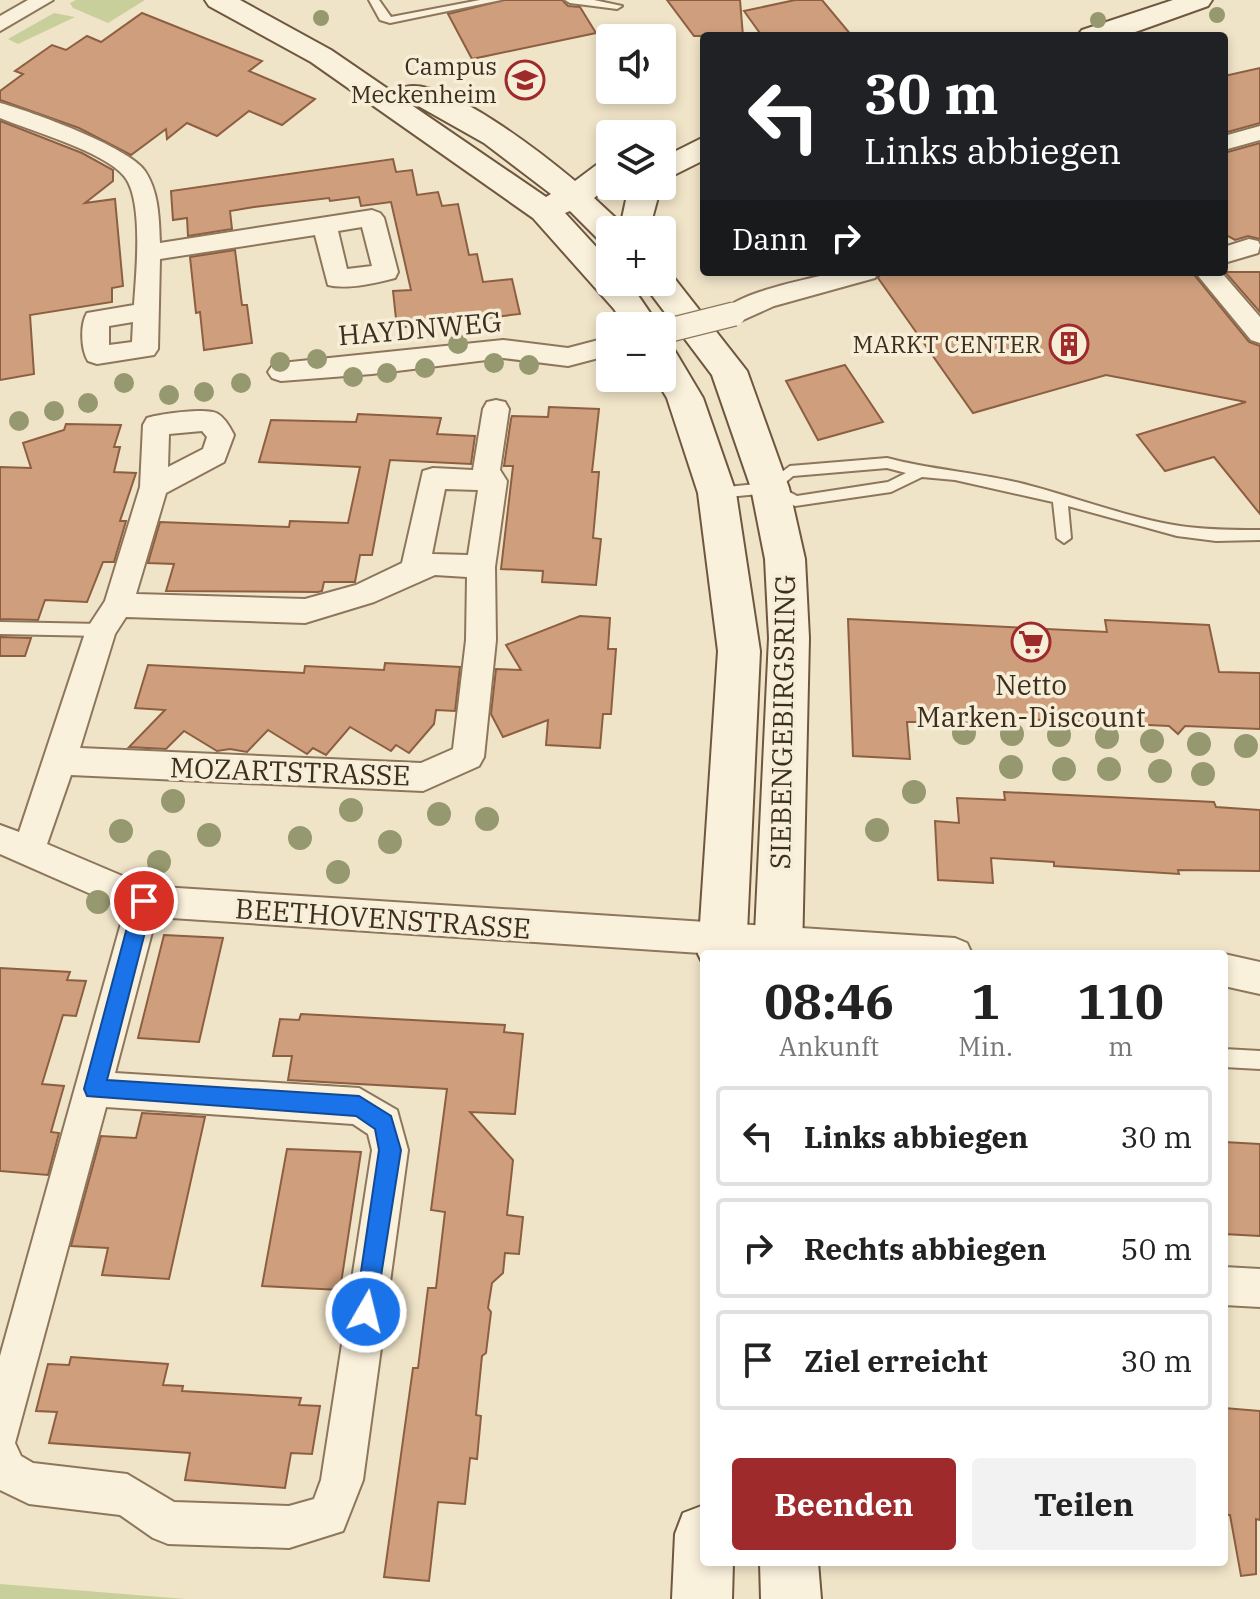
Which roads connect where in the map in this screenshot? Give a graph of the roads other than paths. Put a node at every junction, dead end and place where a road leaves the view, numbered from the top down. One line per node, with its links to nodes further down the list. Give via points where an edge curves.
1 (43, 0): 8 (street)
2 (219, 0): 10 (street)
3 (374, 0): 4 (lane, via 390,20)
4 (496, 0)
5 (570, 0): 7 (lane)
6 (1198, 0): 9 (street)
7 (617, 6)
8 (0, 25)
9 (1106, 32)
10 (321, 56): 20 (street, via 433,101 507,143); 21 (street)
11 (0, 110): 25 (street, via 107,154 135,174 146,210)
12 (1260, 133): 14 (street)
13 (700, 141): 15 (street)
14 (1228, 142)
15 (676, 147)
16 (700, 149): 17 (street)
17 (676, 163)
18 (596, 180): 20 (street)
19 (596, 191): 20 (street)
20 (575, 196): 21 (street); 22 (street)
21 (544, 211): 31 (street)
22 (596, 217)
23 (325, 226): 25 (street)
24 (1249, 247): 26 (street)
25 (148, 253): 30 (street)
26 (1228, 254)
27 (856, 276): 32 (street, bridge, via 823,290 765,300)
28 (1210, 276): 33 (street)
29 (670, 296): 41 (street, SIEBENGEBIRGSRING, via 729,371)
30 (145, 312)
31 (634, 312)
32 (676, 328)
33 (1260, 334)
34 (596, 350): 35 (street, HAYDNWEG, via 568,357 503,349)
35 (281, 372)
36 (676, 383): 42 (street, SIEBENGEBIRGSRING)
37 (496, 409): 39 (street, MOZARTSTRASSE, via 486,472)
38 (920, 472): 41 (lane, via 887,463 790,471); 41 (lane, via 891,487 795,501); 43 (lane, via 988,480)
39 (493, 481): 46 (street, MOZARTSTRASSE); 47 (street, via 433,478)
40 (154, 487): 48 (street)
41 (770, 488): 42 (lane); 55 (street, SIEBENGEBIRGSRING, via 785,559 789,638)
42 (717, 493): 54 (street, SIEBENGEBIRGSRING, via 739,651)
43 (1060, 500): 44 (lane, via 1177,531); 45 (lane)
44 (1260, 535)
45 (1064, 538)
46 (481, 567): 47 (street, via 435,564); 51 (street, MOZARTSTRASSE, via 481,640 468,757 423,777)
47 (415, 569): 48 (street, via 364,594 305,611)
48 (118, 605): 50 (street)
49 (0, 628): 50 (lane)
50 (101, 630): 51 (street)
51 (60, 761): 52 (street)
52 (14, 845): 53 (street, BEETHOVENSTRASSE)
53 (144, 901): 54 (street, BEETHOVENSTRASSE); 61 (street)
54 (722, 947): 55 (street, BEETHOVENSTRASSE)
55 (778, 948): 56 (street, BEETHOVENSTRASSE)
56 (837, 950)
57 (1228, 971): 58 (street)
58 (1260, 978)
59 (1228, 1058): 60 (lane)
60 (1260, 1060)
61 (94, 1089): 64 (street); 65 (street, via 359,1106 384,1123 390,1150 342,1480 328,1516 289,1527 168,1523 127,1495 29,1483 6,1471)
62 (1228, 1286): 63 (street)
63 (1260, 1288)
64 (0, 1429)
65 (0, 1458)
66 (703, 1566): 67 (street)
67 (702, 1599)

